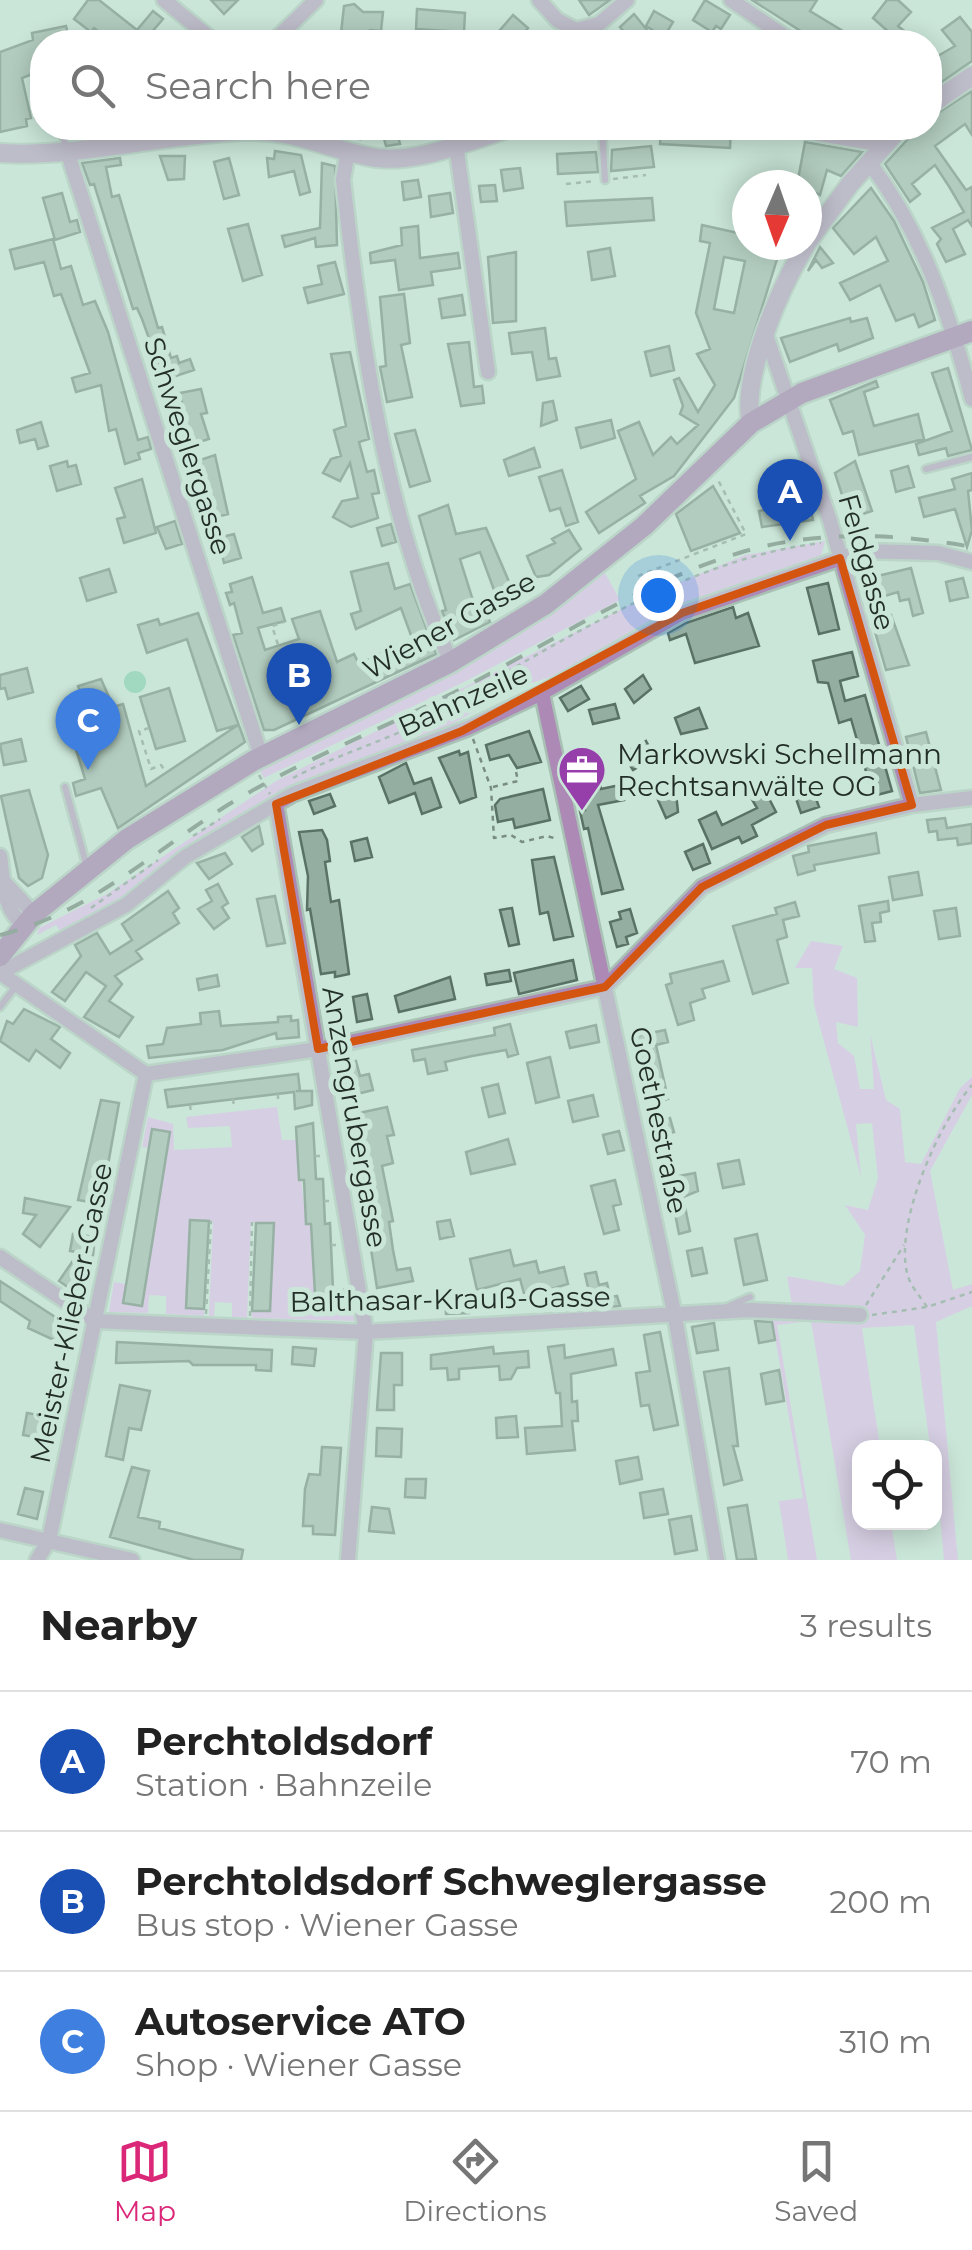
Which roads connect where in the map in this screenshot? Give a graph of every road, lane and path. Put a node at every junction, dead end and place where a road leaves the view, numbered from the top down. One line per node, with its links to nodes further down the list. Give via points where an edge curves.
1 (164, 0): 6 (street)
2 (316, 0): 7 (street)
3 (539, 0): 4 (street, via 576,30 599,24)
4 (627, 0)
5 (731, 0): 8 (street)
6 (200, 30)
7 (285, 30)
8 (775, 30)
9 (972, 76): 10 (street)
10 (942, 97)
11 (64, 140): 20 (lane)
12 (151, 140): 20 (street)
13 (317, 140): 19 (street)
14 (470, 140): 18 (street)
15 (603, 140): 23 (lane)
16 (866, 140): 22 (street)
17 (888, 140): 22 (street)
18 (456, 144): 19 (street, via 390,158); 28 (street)
19 (348, 150): 41 (street, via 343,180 372,389 413,558)
20 (67, 151): 21 (street); 51 (street, Schweglergasse)
21 (0, 153)
22 (875, 154): 24 (street); 26 (street)
23 (605, 180)
24 (822, 223)
25 (797, 260): 27 (street)
26 (964, 334): 29 (main road, Wiener Gasse); 30 (street)
27 (766, 336): 29 (street, Feldgasse); 31 (street, via 748,406)
28 (488, 372)
29 (790, 399): 31 (main road, Wiener Gasse); 35 (street, Feldgasse)
30 (972, 399)
31 (751, 423): 41 (main road, Wiener Gasse, via 588,572)
32 (972, 456): 33 (lane)
33 (926, 469)
34 (705, 488): 38 (path, via 717,478 746,534)
35 (836, 542): 36 (street, Feldgasse); 55 (path, via 768,552 692,577 432,716)
36 (840, 558): 37 (street, Bahnzeile, via 893,550); 46 (street, Bahnzeile, via 682,614); 61 (street, Feldgasse)
37 (972, 562)
38 (638, 576)
39 (284, 622): 40 (path, via 272,626)
40 (281, 654)
41 (451, 662): 51 (main road, Wiener Gasse)
42 (284, 666): 44 (path, via 291,685)
43 (302, 672): 44 (path)
44 (305, 680): 45 (path)
45 (314, 687)
46 (542, 693): 48 (street, Bahnzeile); 69 (street, Goethestraße)
47 (150, 728): 49 (path)
48 (468, 728): 58 (path); 60 (street, Bahnzeile)
49 (139, 731): 50 (path); 53 (path, via 150,768 161,765)
50 (131, 733)
51 (261, 756): 64 (main road, Wiener Gasse)
52 (515, 766): 58 (path, via 518,780)
53 (166, 772)
54 (261, 779): 57 (path, via 268,792)
55 (290, 780)
56 (65, 786): 64 (lane)
57 (279, 786)
58 (491, 788): 62 (path, via 494,838)
59 (972, 798): 61 (street)
60 (276, 804): 67 (street, Bahnzeile, via 185,857 126,906); 71 (street, Anzengrubergasse)
61 (912, 805): 69 (street, via 826,825 702,887)
62 (557, 839)
63 (0, 856): 65 (street, via 5,883)
64 (87, 868): 65 (main road, Wiener Gasse)
65 (29, 920): 66 (main road, Wiener Gasse)
66 (0, 956)
67 (0, 973): 68 (street)
68 (17, 985): 70 (lane); 72 (street)
69 (605, 987): 71 (street); 89 (street, Goethestraße)
70 (0, 1007)
71 (318, 1049): 72 (street); 93 (street, Anzengrubergasse)
72 (146, 1074): 90 (street, Meister-Klieber-Gasse)
73 (972, 1086): 82 (path, via 924,1173)
74 (278, 1094): 76 (path)
75 (233, 1100): 78 (path)
76 (278, 1101)
77 (190, 1105): 79 (path)
78 (234, 1107)
79 (190, 1112)
80 (212, 1221): 91 (path)
81 (252, 1222): 92 (path)
82 (904, 1242): 86 (path, via 907,1273); 88 (path)
83 (0, 1257): 90 (street)
84 (972, 1292): 86 (path)
85 (750, 1297): 87 (lane)
86 (927, 1307): 88 (path)
87 (712, 1313): 88 (street, Balthasar-Krauß-Gasse); 89 (street, Balthasar-Krauß-Gasse)
88 (860, 1315)
89 (676, 1317): 93 (street, Balthasar-Krauß-Gasse); 99 (street, Goethestraße)
90 (95, 1321): 91 (street, Balthasar-Krauß-Gasse); 95 (street, Meister-Klieber-Gasse)
91 (206, 1326): 92 (street, Balthasar-Krauß-Gasse)
92 (249, 1327): 93 (street, Balthasar-Krauß-Gasse)
93 (366, 1332): 98 (street, Anzengrubergasse)
94 (0, 1530): 95 (street)
95 (49, 1540): 96 (street, Meister-Klieber-Gasse); 97 (street)
96 (37, 1560)
97 (132, 1560)
98 (348, 1560)
99 (717, 1560)

